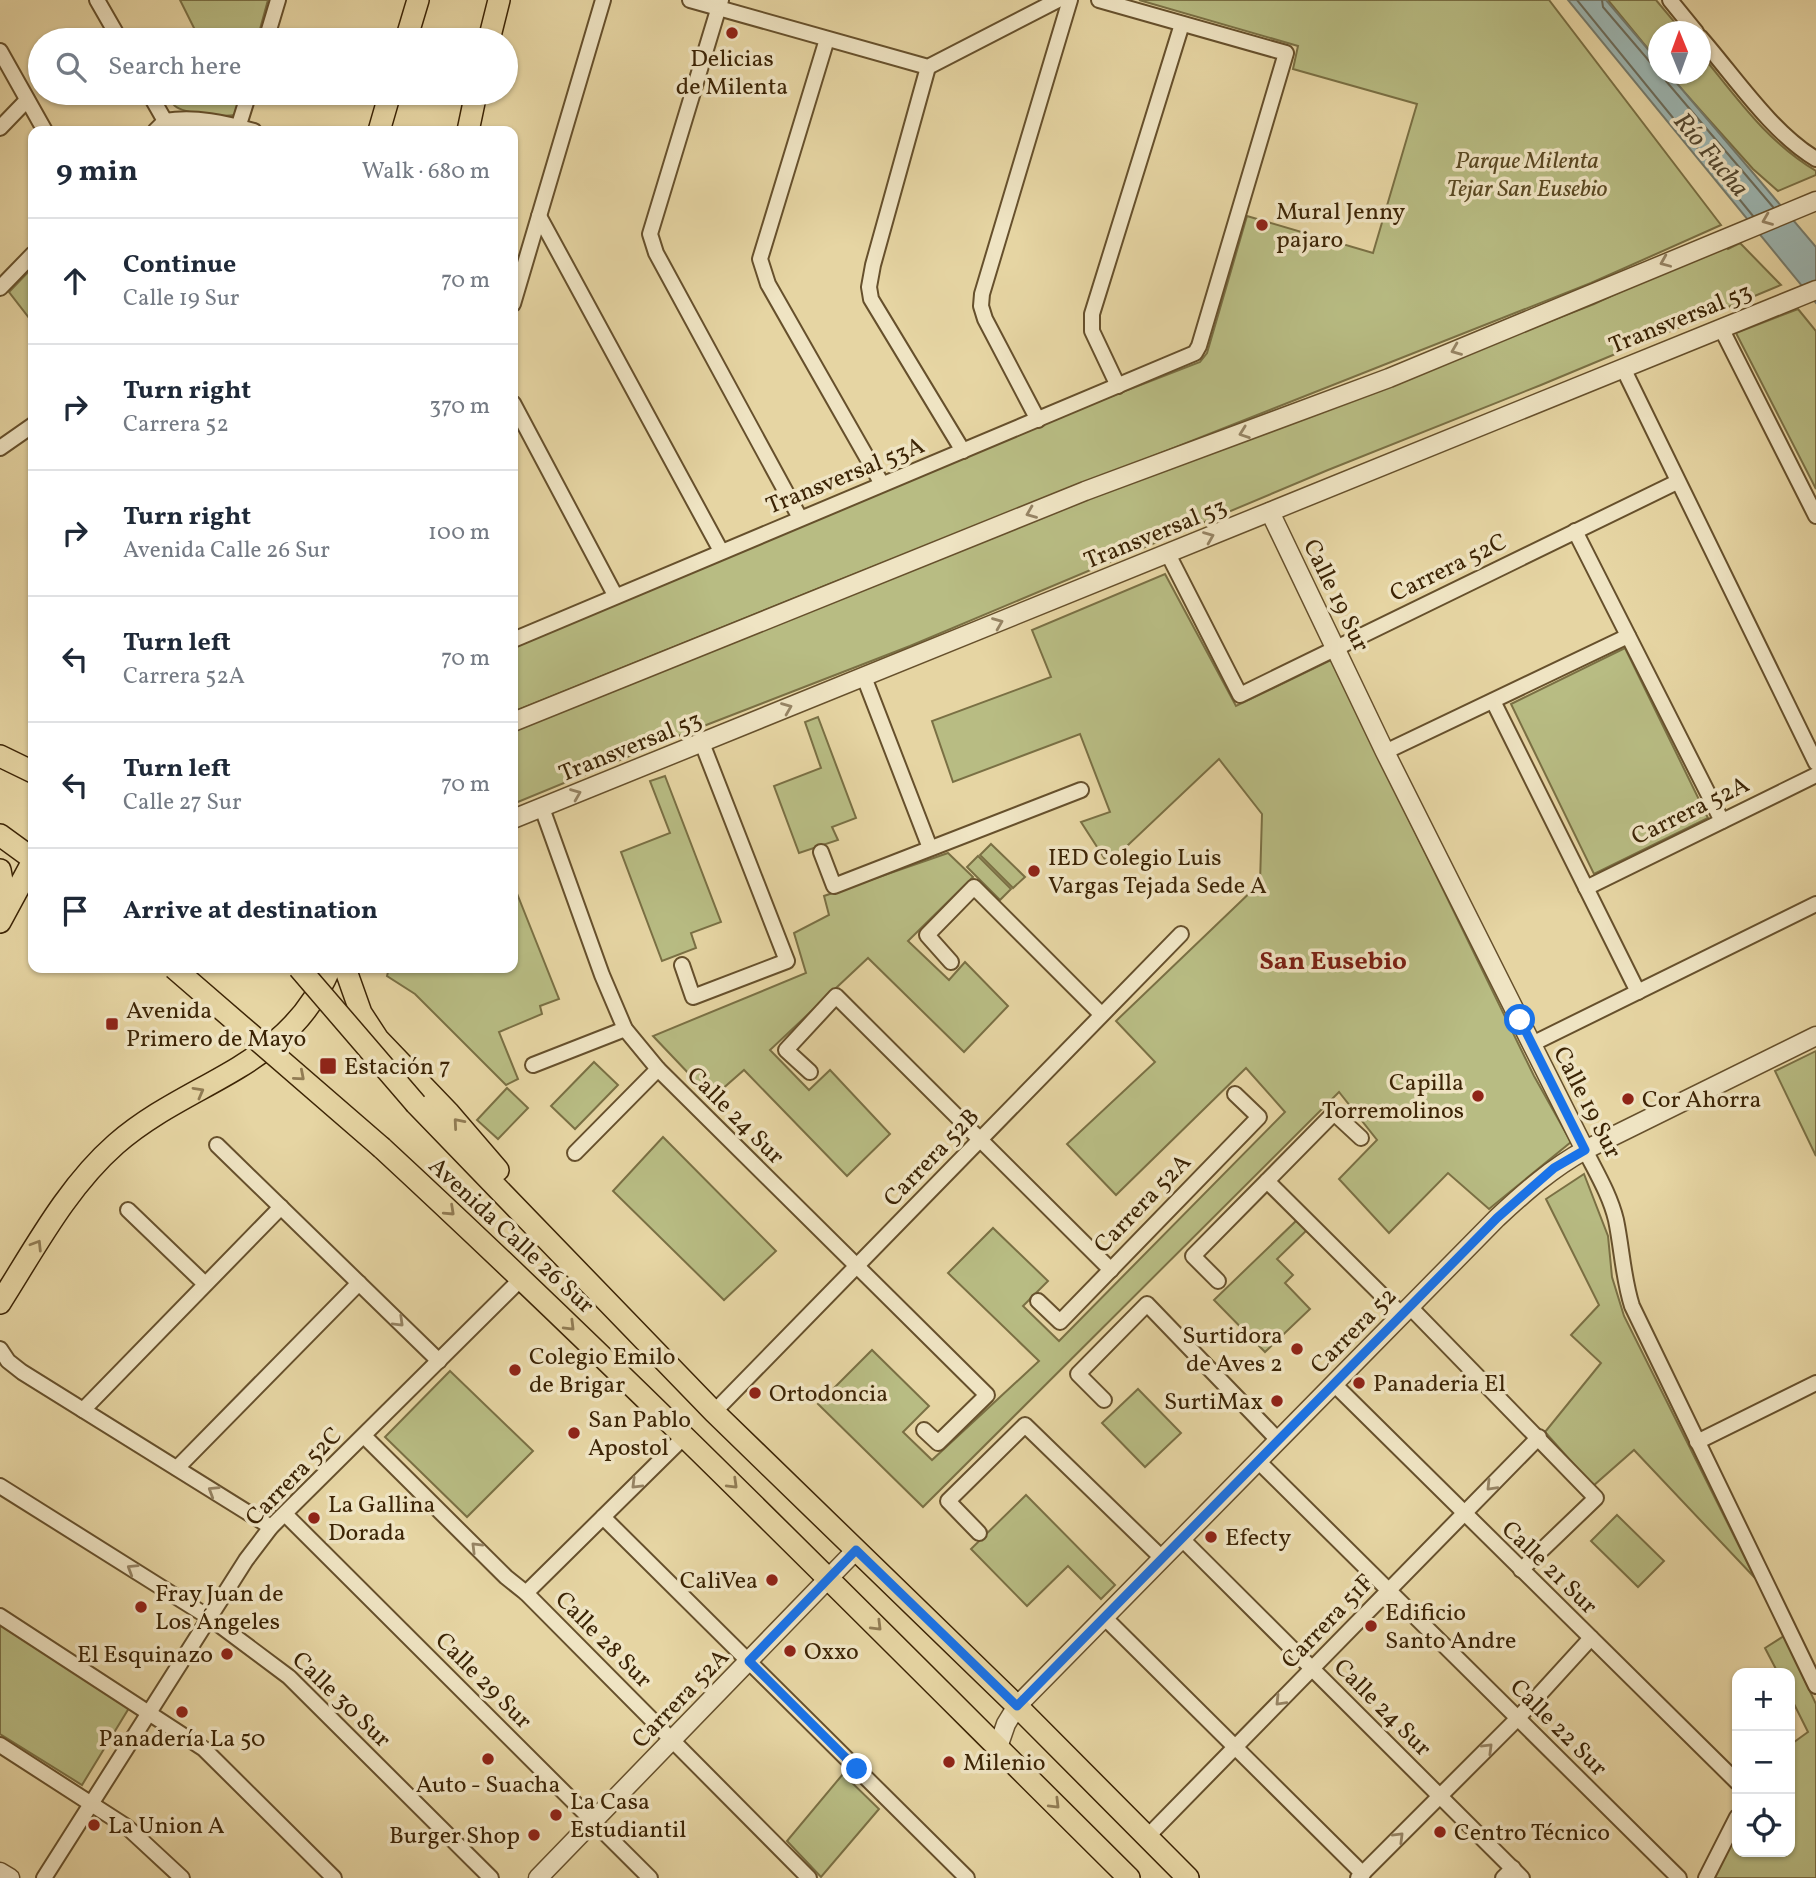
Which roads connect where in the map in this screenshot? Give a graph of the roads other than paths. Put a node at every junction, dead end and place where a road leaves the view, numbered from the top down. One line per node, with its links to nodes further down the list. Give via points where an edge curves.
1 (97, 0): 14 (street)
2 (278, 0): 15 (street)
3 (418, 0): 16 (main road)
4 (499, 0): 17 (main road)
5 (603, 0): 37 (street)
6 (690, 0): 11 (street)
7 (1058, 0): 21 (street)
8 (1070, 0): 45 (street, via 981,306)
9 (1098, 0): 13 (street)
10 (1670, 0): 12 (street)
11 (720, 4): 18 (street); 54 (street, via 650,234 656,253)
12 (1687, 21)
13 (1182, 24): 44 (street, via 1092,314 1092,331); 44 (street, Transversal 53A, via 1286,53 1199,346 1195,353)
14 (113, 28)
15 (270, 28)
16 (410, 28)
17 (492, 28)
18 (827, 39): 21 (street); 51 (street, via 760,259 768,284)
19 (1711, 50): 35 (street, via 1783,133)
20 (0, 51): 22 (street)
21 (928, 67): 49 (street, via 869,287 871,299)
22 (27, 100): 34 (street)
23 (30, 105): 28 (street)
24 (153, 105): 29 (street)
25 (245, 105): 31 (street)
26 (387, 105): 32 (main road)
27 (473, 105): 33 (main road)
28 (42, 126)
29 (160, 126): 30 (street, via 200,120)
30 (225, 126)
31 (239, 126)
32 (380, 126)
33 (469, 126)
34 (0, 128)
35 (1816, 159)
36 (1811, 202): 64 (street, one-way to 64, via 1390,378 1085,491)
37 (539, 216): 39 (street); 56 (street)
38 (28, 259): 40 (street)
39 (518, 287)
40 (0, 288)
41 (1816, 290): 42 (street, Transversal 53)
42 (1721, 328): 43 (street, Transversal 53); 53 (street)
43 (1623, 368): 50 (street); 52 (street, Transversal 53)
44 (1118, 386): 45 (street, Transversal 53A)
45 (1038, 420): 49 (street, Transversal 53A)
46 (28, 428): 48 (street)
47 (519, 428): 58 (street)
48 (0, 448)
49 (963, 451): 51 (street, Transversal 53A)
50 (1677, 482): 55 (street, Carrera 52C); 68 (street)
51 (882, 484): 54 (street, Transversal 53A)
52 (1270, 512): 57 (street, Transversal 53, one-way to 52); 61 (street, Calle 19 Sur)
53 (1816, 516)
54 (800, 518): 56 (street, Transversal 53A)
55 (1575, 531): 59 (street); 61 (street, Carrera 52C)
56 (721, 551): 58 (street, Transversal 53A)
57 (1168, 554): 61 (street, Carrera 52C, via 1240,695); 62 (street, Transversal 53, one-way to 57)
58 (615, 595): 60 (street, Transversal 53A)
59 (1628, 636): 63 (street); 74 (street)
60 (518, 638)
61 (1335, 647): 66 (street, Calle 19 Sur)
62 (864, 677): 65 (street, Transversal 53, one-way to 62); 76 (street)
63 (1493, 701): 66 (street); 81 (street)
64 (518, 720)
65 (702, 743): 72 (street, Transversal 53, one-way to 65); 86 (street, via 787,961 693,997)
66 (1385, 751): 95 (street, Calle 19 Sur)
67 (0, 755): 69 (main road)
68 (1816, 763)
69 (28, 769)
70 (1816, 775): 74 (street, Carrera 52A)
71 (1081, 790): 76 (street)
72 (542, 808): 73 (street, Transversal 53); 93 (street, Calle 24 Sur)
73 (518, 817)
74 (1722, 821): 81 (street, Carrera 52A)
75 (0, 835): 78 (main road)
76 (930, 848): 77 (street, via 834,886)
77 (821, 852)
78 (28, 856)
79 (28, 869): 83 (main road)
80 (0, 870): 83 (main road)
81 (1586, 888): 91 (street)
82 (1816, 904): 91 (street)
83 (4, 915)
84 (1181, 934): 92 (street, Carrera 52B)
85 (951, 962): 92 (street, via 927,935 974,887)
86 (682, 965)
87 (180, 973): 110 (main road, Avenida Calle 26 Sur, one-way to 110, bridge)
88 (303, 973): 116 (main road, Avenida Calle 26 Sur, bridge, via 416,1104)
89 (327, 973): 115 (main road, one-way to 89, via 59,1210 100,1160 129,1133 228,1076 279,1039 296,1022)
90 (346, 973): 116 (main road, one-way to 90, via 481,1149 378,1039 361,1013)
91 (1637, 992): 95 (street)
92 (1101, 1014): 101 (street, Carrera 52B)
93 (625, 1029): 96 (street); 97 (street, Calle 24 Sur)
94 (1816, 1036): 103 (street, Carrera 52)
95 (1532, 1044): 103 (street, Calle 19 Sur)
96 (533, 1065)
97 (658, 1069): 104 (street); 108 (street, Calle 24 Sur)
98 (810, 1072): 101 (street, via 786,1050 836,996)
99 (1235, 1094): 109 (street, Carrera 52A, via 1259,1117)
100 (1361, 1138): 105 (street, via 1334,1113)
101 (980, 1139): 108 (street, Carrera 52B); 109 (street)
102 (217, 1145): 106 (street)
103 (1585, 1150): 117 (street, Carrera 52, via 1535,1184); 130 (street, Calle 19 Sur, via 1610,1201 1632,1306)
104 (575, 1153)
105 (1268, 1181): 111 (street, via 1193,1256); 117 (street)
106 (281, 1207): 112 (street); 113 (street)
107 (128, 1210): 113 (street)
108 (856, 1266): 124 (street, Carrera 52B); 125 (street, Calle 24 Sur, via 987,1395 938,1443)
109 (1111, 1270): 114 (street, Carrera 52A, via 1060,1322)
110 (522, 1278): 119 (street, Carrera 52C); 127 (main road, Avenida Calle 26 Sur, one-way to 127)
111 (1218, 1282)
112 (359, 1283): 119 (street, one-way to 119); 132 (street)
113 (205, 1284): 123 (street)
114 (1038, 1301)
115 (0, 1303)
116 (611, 1307): 124 (main road, Avenida Calle 26 Sur)
117 (1406, 1311): 121 (street, Carrera 52); 128 (street)
118 (0, 1349): 123 (street, via 22,1372)
119 (439, 1361): 126 (street, Carrera 52C)
120 (1816, 1383): 130 (street)
121 (1334, 1384): 129 (street, Carrera 52); 135 (street, Calle 21 Sur)
122 (1104, 1400): 129 (street, via 1078,1374 1147,1304)
123 (83, 1410): 132 (street)
124 (715, 1412): 140 (main road, Avenida Calle 26 Sur)
125 (923, 1430)
126 (364, 1436): 134 (street, Carrera 52C); 145 (street, Calle 28 Sur, one-way to 126)
127 (685, 1436): 136 (street, one-way to 136); 143 (main road, Avenida Calle 26 Sur, one-way to 143)
128 (1539, 1437): 135 (street, Carrera 51F, one-way to 135); 142 (street, via 1595,1498)
129 (1278, 1440): 131 (street, Carrera 52)
130 (1697, 1442): 152 (street, Calle 19 Sur)
131 (1258, 1461): 139 (street, Carrera 52); 144 (street, Calle 22 Sur)
132 (177, 1468): 137 (street, one-way to 132)
133 (0, 1486): 148 (street, Calle 30 Sur, one-way to 133)
134 (285, 1514): 137 (street, Carrera 52C); 163 (street, Calle 29 Sur)
135 (1463, 1514): 142 (street, Calle 21 Sur); 144 (street, Carrera 51F)
136 (603, 1517): 145 (street); 150 (street)
137 (271, 1527): 148 (street, Carrera 52C)
138 (979, 1533): 141 (street, via 948,1501 1025,1425)
139 (1181, 1538): 141 (street, Carrera 52); 151 (street, Calle 24 Sur)
140 (856, 1550): 143 (street, Carrera 52A); 153 (main road, Avenida Calle 26 Sur)
141 (1162, 1559): 147 (street, Carrera 52)
142 (1521, 1570): 149 (street, Calle 21 Sur)
143 (829, 1578): 150 (street, Carrera 52A); 158 (main road, Avenida Calle 26 Sur, one-way to 158)
144 (1389, 1590): 151 (street, Carrera 51F); 155 (street, Calle 22 Sur)
145 (526, 1593): 156 (street, Calle 28 Sur)
146 (0, 1616): 154 (street)
147 (1104, 1617): 153 (street, Carrera 52); 159 (street)
148 (210, 1618): 154 (street, Carrera 52C); 173 (street, Calle 30 Sur, via 289,1677)
149 (1591, 1639): 155 (street); 160 (street, Calle 21 Sur)
150 (749, 1661): 156 (street, Carrera 52A); 177 (street)
151 (1312, 1669): 159 (street, Carrera 51F, one-way to 159); 161 (street, Calle 24 Sur)
152 (1816, 1686)
153 (1017, 1706): 158 (street, Carrera 52); 165 (main road, Avenida Calle 26 Sur)
154 (150, 1713): 162 (street, Carrera 52C); 172 (street, via 221,1764)
155 (1518, 1718): 161 (street, one-way to 155); 180 (street, Calle 22 Sur)
156 (673, 1741): 163 (street, Carrera 52A); 176 (street, Calle 28 Sur)
157 (0, 1745): 162 (street)
158 (998, 1747): 178 (main road, Avenida Calle 26 Sur, one-way to 178)
159 (1235, 1747): 165 (street, Carrera 51F); 168 (street)
160 (1732, 1777)
161 (1440, 1796): 167 (street, Calle 24 Sur); 168 (street, one-way to 161)
162 (92, 1804): 170 (street, Carrera 52C); 171 (street, via 127,1827)
163 (594, 1822): 174 (street, Carrera 52A); 175 (street, Calle 29 Sur)
164 (1732, 1827): 181 (street)
165 (1147, 1837): 179 (main road, Avenida Calle 26 Sur)
166 (0, 1872): 169 (street)
167 (1512, 1875)
168 (1360, 1876)
169 (10, 1878)
170 (44, 1878)
171 (182, 1878)
172 (334, 1878)
173 (491, 1878)
174 (538, 1878)
175 (650, 1878)
176 (809, 1878)
177 (967, 1878)
178 (1129, 1878)
179 (1188, 1878)
180 (1679, 1878)
181 (1706, 1878)

